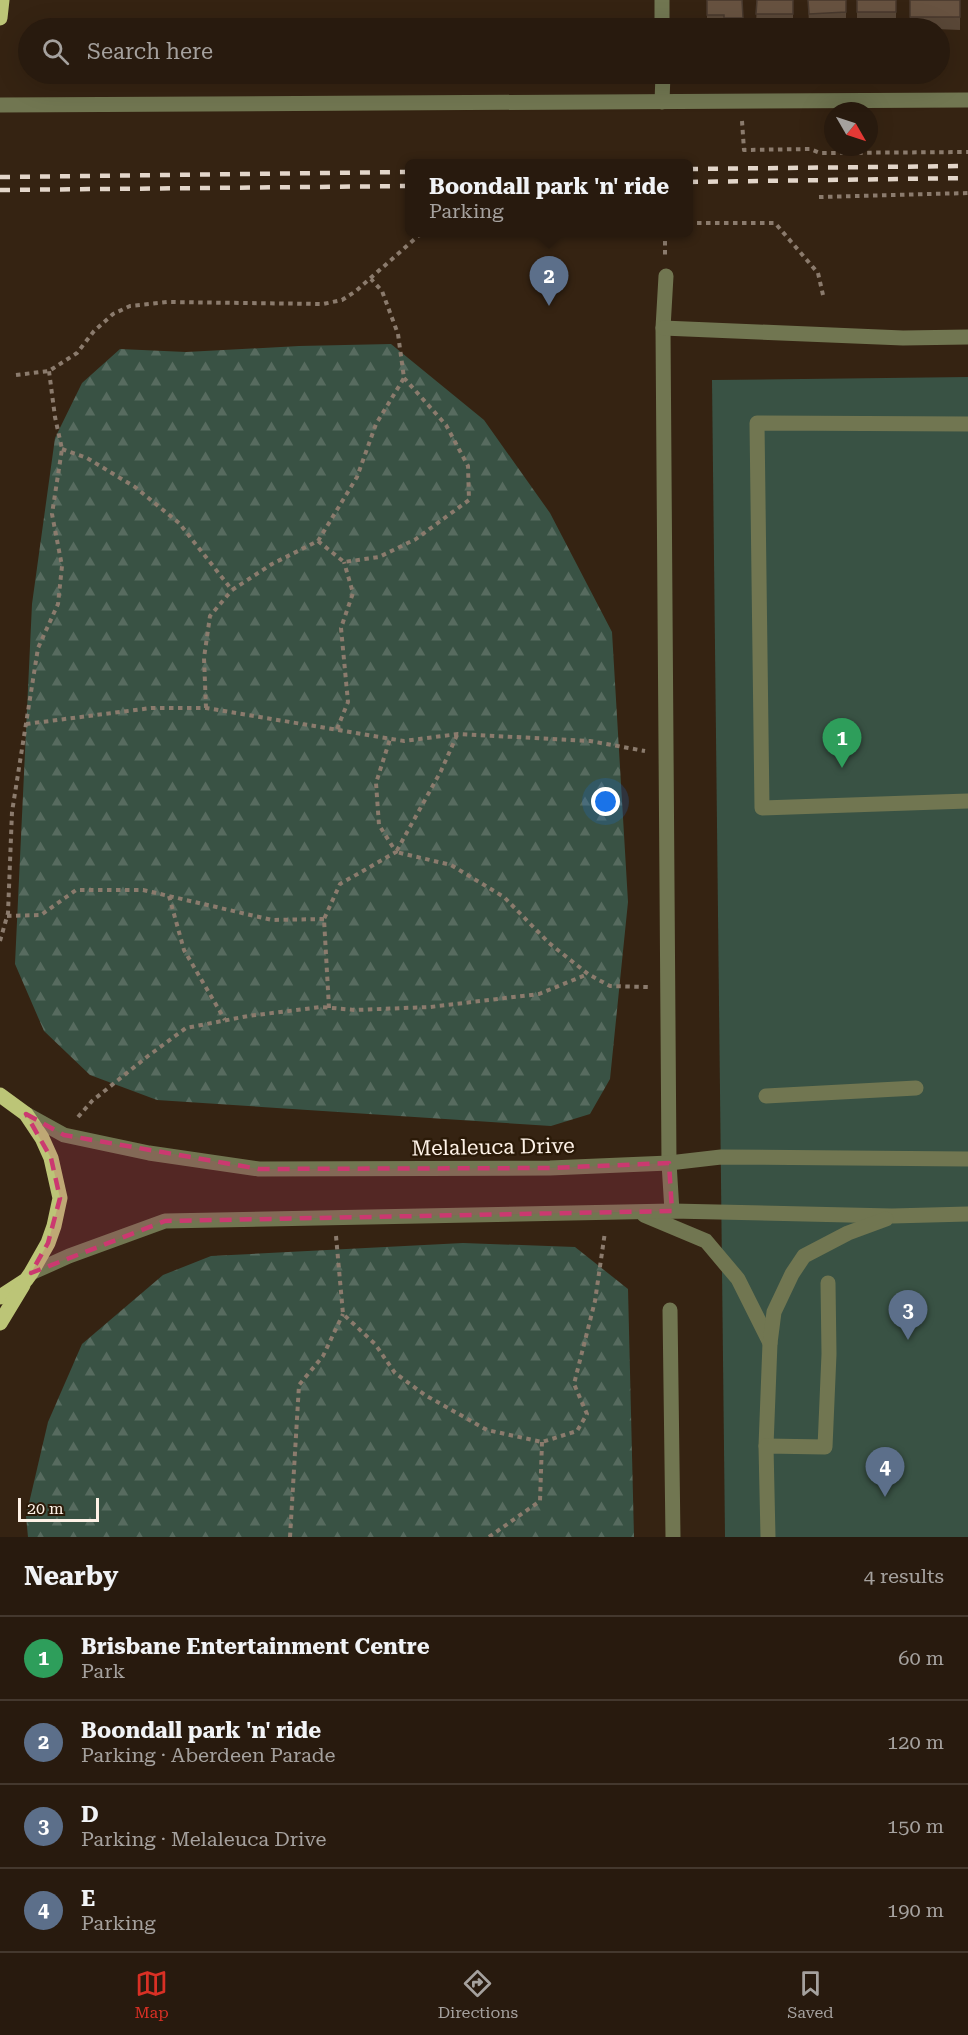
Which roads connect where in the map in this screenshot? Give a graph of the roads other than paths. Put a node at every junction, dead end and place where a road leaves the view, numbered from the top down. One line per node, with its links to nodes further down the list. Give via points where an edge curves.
1 (2, 0): 3 (main road)
2 (662, 0): 4 (street)
3 (0, 18)
4 (662, 18)
5 (663, 84): 7 (street)
6 (968, 100): 7 (street)
7 (662, 102): 8 (street)
8 (0, 105)
9 (666, 276): 10 (street)
10 (663, 328): 11 (street); 19 (street)
11 (968, 337)
12 (968, 424): 13 (street, via 757,423 762,808)
13 (968, 801)
14 (916, 1088): 16 (street)
15 (2, 1093): 17 (main road)
16 (766, 1096)
17 (26, 1114): 19 (street, Melaleuca Drive, via 64,1135 149,1153 259,1169 550,1168); 24 (main road, via 51,1158 60,1198 48,1243)
18 (968, 1159): 19 (street, Melaleuca Drive, via 721,1157)
19 (669, 1163): 20 (street)
20 (672, 1211): 21 (street); 23 (street)
21 (639, 1213): 24 (street, via 165,1221 69,1256); 29 (street, via 706,1241 738,1278)
22 (968, 1214): 23 (street)
23 (892, 1216): 29 (street, via 804,1256 774,1312)
24 (29, 1276): 26 (main road); 28 (main road)
25 (828, 1283): 30 (street, via 825,1447)
26 (0, 1297)
27 (670, 1310): 31 (street)
28 (0, 1323)
29 (770, 1343): 30 (street)
30 (766, 1446): 32 (street)
31 (673, 1537)
32 (768, 1537)

